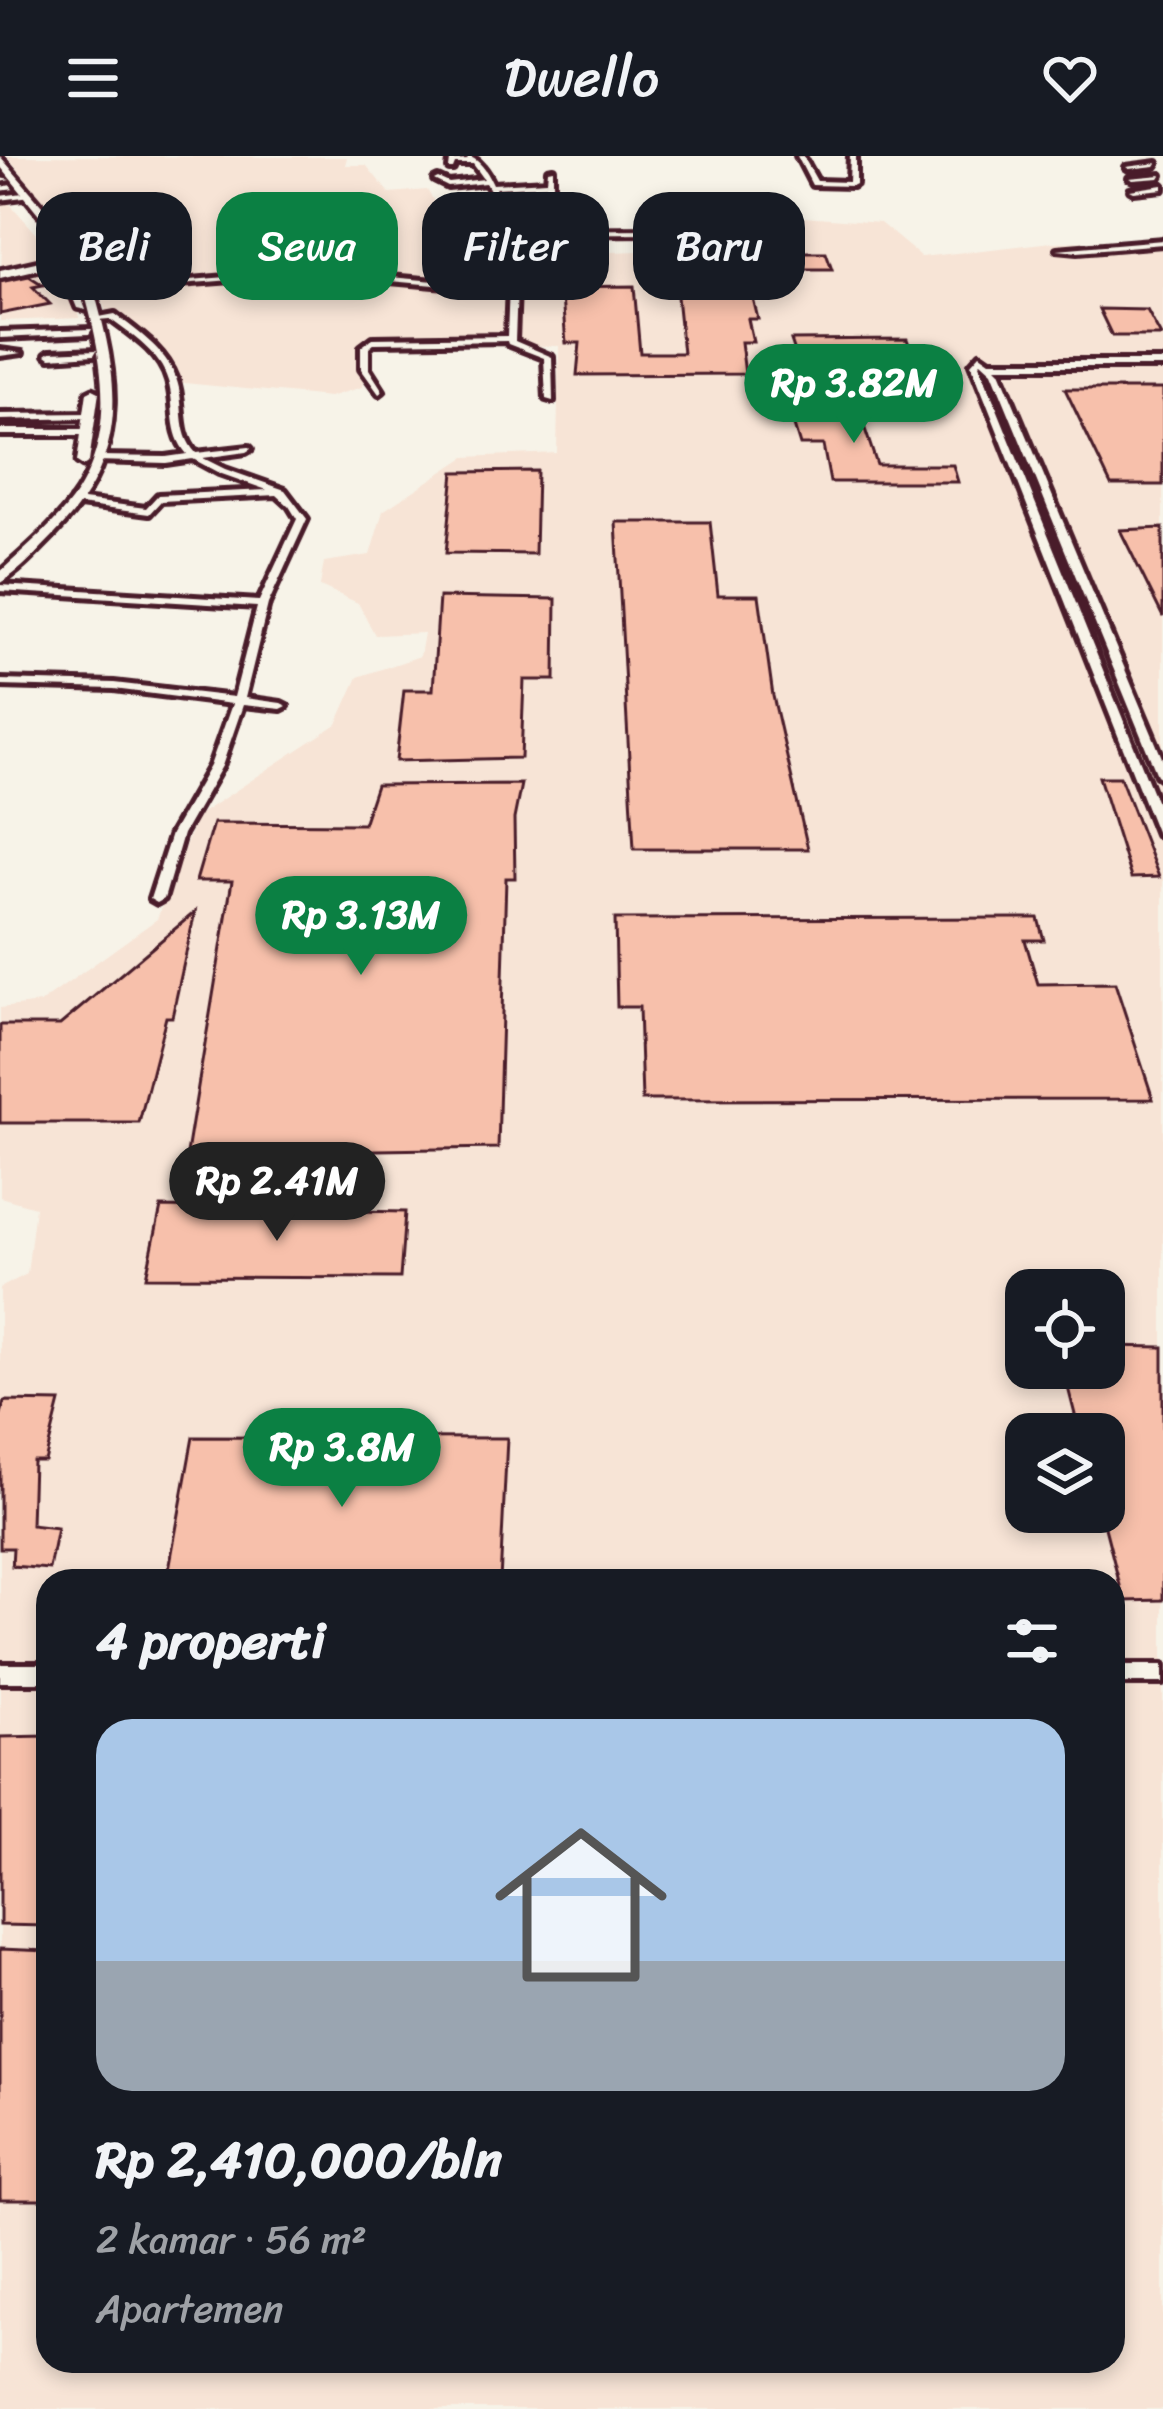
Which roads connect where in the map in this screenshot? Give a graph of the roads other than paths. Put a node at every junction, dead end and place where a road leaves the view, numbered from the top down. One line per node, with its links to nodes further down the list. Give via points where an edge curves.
1 (800, 156): 2 (street, via 815,183 852,184)
2 (853, 156)
3 (471, 159): 8 (street); 14 (street)
4 (1160, 159): 6 (street)
5 (0, 160): 18 (main road)
6 (1142, 166): 7 (street); 11 (street)
7 (1129, 167)
8 (451, 168)
9 (551, 170): 14 (street, via 551,182)
10 (2, 177): 18 (main road)
11 (1161, 177): 12 (street)
12 (1133, 178)
13 (438, 180): 14 (street)
14 (490, 184): 17 (street)
15 (1163, 187): 16 (street)
16 (1134, 190)
17 (493, 192)
18 (23, 195): 19 (street); 20 (main road); 21 (main road)
19 (0, 198)
20 (36, 208)
21 (36, 216)
22 (1163, 242): 23 (street)
23 (1078, 249)
24 (36, 259): 26 (main road)
25 (36, 263): 27 (main road)
26 (0, 264)
27 (0, 274)
28 (192, 281): 29 (street, via 310,272)
29 (422, 282)
30 (78, 300): 34 (street)
31 (92, 300): 33 (street)
32 (513, 300): 37 (street)
33 (98, 318): 52 (street, via 113,316 159,354 174,380 178,437); 53 (street, via 107,364)
34 (89, 331): 35 (street); 39 (street)
35 (49, 333): 36 (street); 38 (street)
36 (0, 335)
37 (511, 338): 45 (street, via 373,341 365,347 365,369); 46 (street, via 518,349 548,357)
38 (31, 345)
39 (94, 352): 42 (street); 47 (street)
40 (0, 353): 41 (street)
41 (18, 353)
42 (50, 355)
43 (994, 368): 44 (street); 62 (street); 63 (street, via 977,364)
44 (1163, 368)
45 (379, 391)
46 (550, 399)
47 (91, 415): 48 (street); 50 (street)
48 (0, 417)
49 (0, 432): 50 (street)
50 (89, 432): 53 (street)
51 (246, 448): 52 (street)
52 (194, 457): 53 (street); 54 (street)
53 (92, 463): 55 (street)
54 (283, 492): 55 (street, via 158,498 149,511); 58 (street, via 302,519)
55 (75, 496): 56 (street); 57 (street)
56 (0, 563)
57 (0, 583): 58 (street)
58 (262, 604): 60 (street)
59 (0, 683): 60 (street, via 126,687)
60 (238, 705): 61 (street); 64 (street, via 214,771 177,834)
61 (281, 706)
62 (1163, 775)
63 (1163, 834)
64 (157, 899)
65 (0, 1673): 66 (street)
66 (36, 1673)
67 (1125, 1674): 68 (street)
68 (1163, 1674)

